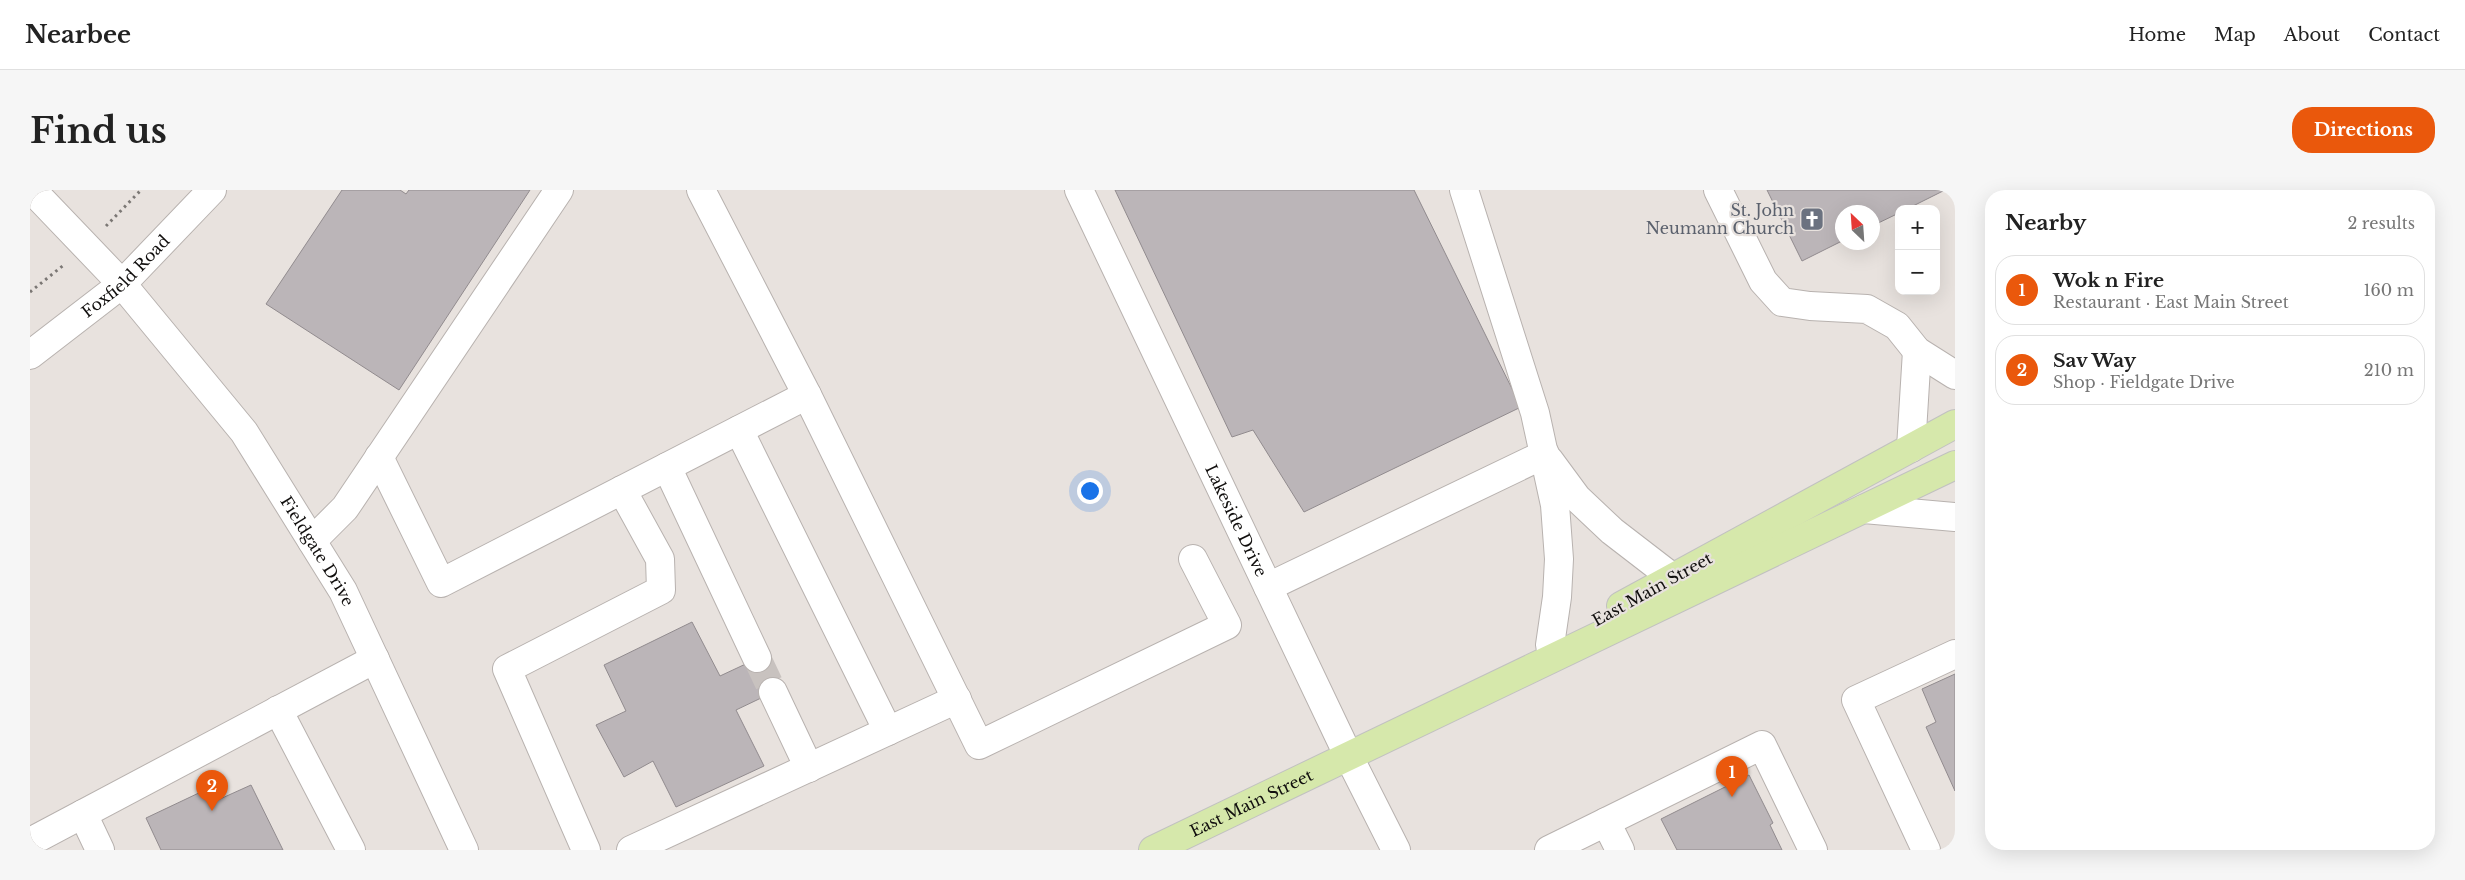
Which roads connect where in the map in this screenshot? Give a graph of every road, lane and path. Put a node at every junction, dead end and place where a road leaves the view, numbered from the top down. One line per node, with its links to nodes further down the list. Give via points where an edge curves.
1 (32, 190): 8 (street, Fieldgate Drive)
2 (212, 190): 8 (street, Foxfield Road)
3 (559, 190): 17 (street)
4 (701, 190): 12 (street)
5 (1079, 190): 26 (street, Lakeside Drive)
6 (1464, 190): 16 (street)
7 (1718, 190): 9 (street, via 1763,280 1782,302 1867,309 1897,326)
8 (122, 284): 10 (street, Foxfield Road); 23 (street, Fieldgate Drive, via 244,432)
9 (1917, 351): 11 (street); 15 (street)
10 (30, 355)
11 (1955, 375)
12 (807, 395): 14 (street); 32 (street)
13 (1955, 424): 15 (main road, East Main Street)
14 (739, 430): 19 (street); 34 (street)
15 (1911, 448): 25 (main road, East Main Street)
16 (1545, 454): 25 (street, via 1584,504 1612,531); 26 (street); 27 (street, via 1555,505 1559,559)
17 (379, 458): 20 (street, via 441,583); 23 (street, via 345,508)
18 (1955, 464): 21 (main road, East Main Street)
19 (667, 467): 20 (street); 30 (street)
20 (622, 490): 43 (street, via 660,559 660,590 507,669)
21 (1864, 509): 22 (street); 35 (main road, East Main Street)
22 (1955, 517)
23 (312, 541): 29 (street, Fieldgate Drive, via 343,591)
24 (1194, 558): 32 (street, via 1227,625 979,745)
25 (1673, 578): 27 (main road, East Main Street)
26 (1268, 587): 35 (street, Lakeside Drive)
27 (1550, 645): 35 (main road, East Main Street)
28 (1955, 654): 50 (street, via 1856,700)
29 (375, 658): 33 (street); 42 (street, Fieldgate Drive)
30 (757, 658)
31 (773, 692): 36 (street)
32 (957, 699): 34 (street)
33 (278, 710): 37 (street); 41 (street)
34 (888, 731): 36 (street)
35 (1348, 755): 45 (main road, East Main Street); 46 (street, Lakeside Drive)
36 (809, 768): 44 (street)
37 (82, 814): 39 (street); 40 (street)
38 (1606, 822): 47 (street); 48 (street); 49 (street, via 1762,746)
39 (30, 842)
40 (100, 850)
41 (352, 850)
42 (464, 850)
43 (586, 850)
44 (631, 850)
45 (1153, 850)
46 (1396, 850)
47 (1548, 850)
48 (1620, 850)
49 (1813, 850)
50 (1926, 850)

